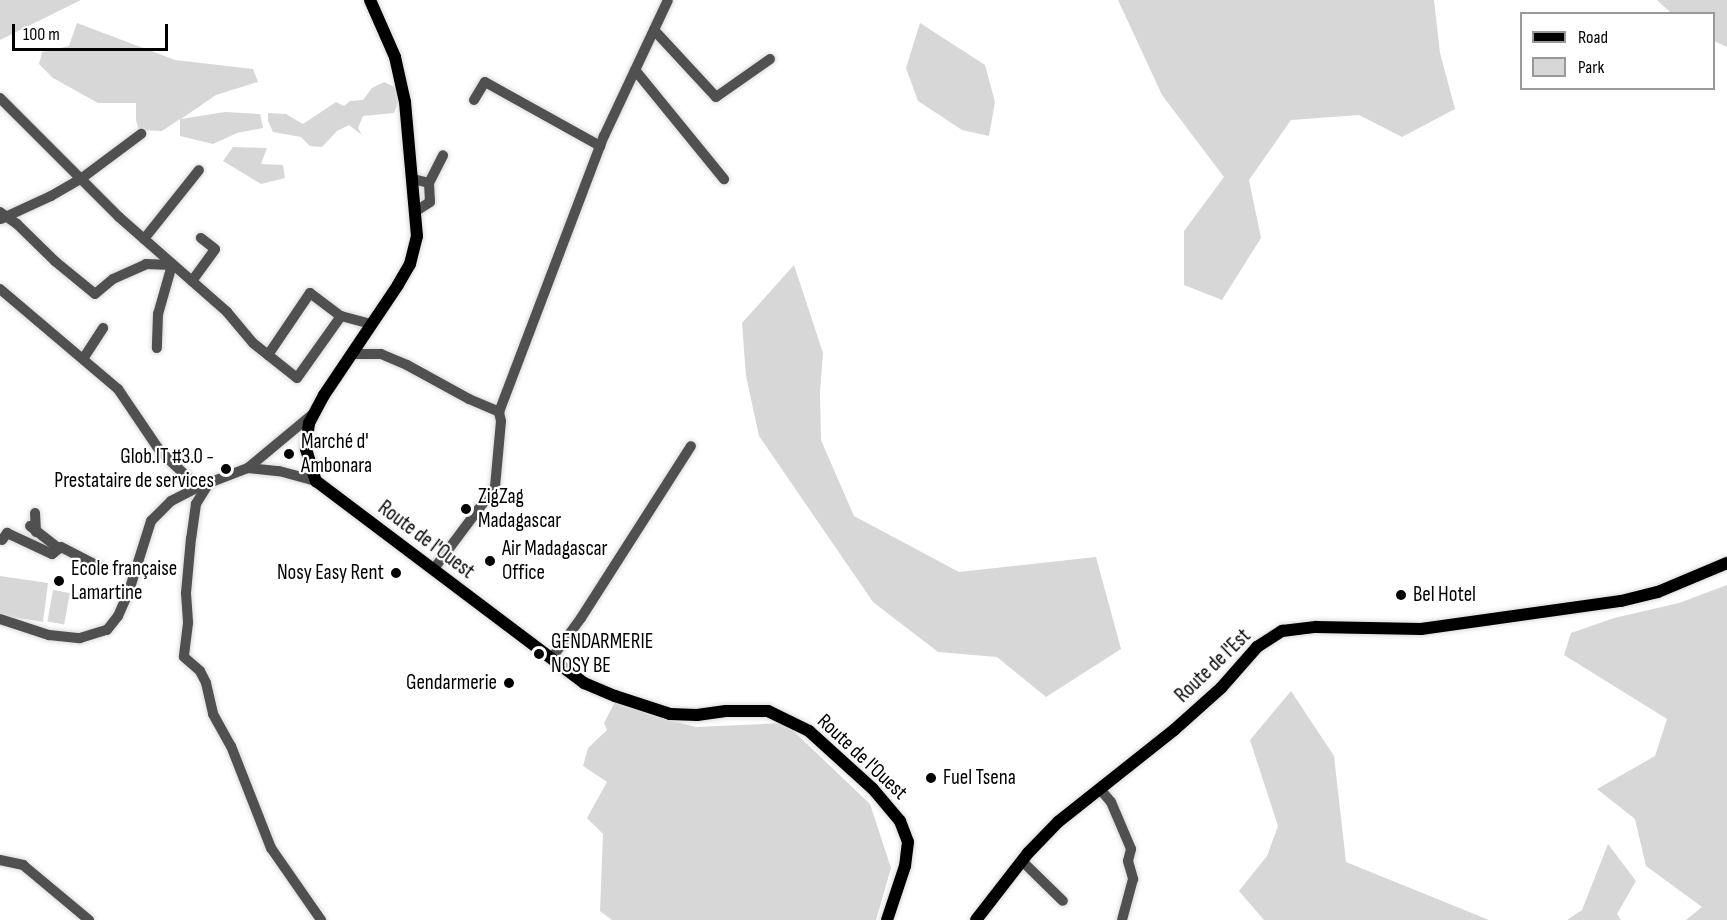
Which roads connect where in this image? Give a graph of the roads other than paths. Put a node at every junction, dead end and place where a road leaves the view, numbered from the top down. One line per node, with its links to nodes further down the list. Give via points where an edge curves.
1 (370, 0): 13 (main road, via 395,57 405,102)
2 (668, 0): 3 (street)
3 (654, 30): 4 (street, via 716,97); 5 (street)
4 (770, 59)
5 (635, 70): 9 (street); 14 (street)
6 (0, 98): 12 (street)
7 (474, 100): 9 (street, via 485,82)
8 (141, 134): 12 (street)
9 (600, 146): 30 (street)
10 (443, 155): 15 (street)
11 (199, 170): 19 (street)
12 (82, 178): 17 (street); 19 (street)
13 (413, 179): 15 (street); 16 (main road)
14 (724, 179)
15 (429, 183): 16 (street, via 430,202)
16 (416, 211): 24 (main road, via 417,236 410,264)
17 (2, 216): 20 (street, via 17,224 95,294 113,279 146,264)
18 (201, 238): 21 (street, via 215,249)
19 (144, 239): 20 (street)
20 (172, 265): 21 (street); 26 (street, via 158,314)
21 (192, 281): 28 (street)
22 (0, 289): 29 (street)
23 (341, 316): 24 (street); 28 (street, via 297,378); 28 (street, via 310,293)
24 (371, 324): 27 (main road)
25 (103, 328): 29 (street)
26 (157, 348)
27 (351, 354): 30 (street, via 381,354); 31 (main road)
28 (268, 355)
29 (83, 359): 35 (street, via 118,389 160,451)
30 (499, 412): 41 (street, via 495,487)
31 (314, 413): 33 (street); 34 (main road, via 306,449)
32 (691, 446): 43 (street)
33 (248, 468): 34 (street); 35 (street)
34 (316, 481): 41 (main road, Route de l'Ouest)
35 (203, 485): 42 (street, via 171,501 151,521 128,594 107,630 80,639 50,635); 49 (street, via 191,538 184,657 200,671 206,683 213,714 231,746 271,848)
36 (35, 513): 38 (street, via 33,529)
37 (2, 540): 38 (street, via 7,533 48,553)
38 (59, 549): 40 (street)
39 (1727, 563): 44 (main road, Route de l'Est, via 1658,592 1622,601 1421,629 1316,627 1282,631 1257,647 1221,688)
40 (104, 569)
41 (433, 570): 43 (main road, Route de l'Ouest)
42 (0, 619)
43 (551, 659): 50 (main road, Route de l'Ouest, via 584,683 670,714 768,711 809,731 873,789 900,821 908,842 906,858)
44 (1101, 789): 46 (main road, Route de l'Est, via 1058,822); 52 (street, via 1111,802 1131,849 1128,861 1133,879)
45 (0, 860): 48 (street, via 23,866)
46 (1022, 861): 47 (street); 51 (main road, Route de l'Est)
47 (1064, 901)
48 (89, 920)
49 (321, 920)
50 (887, 920)
51 (976, 920)
52 (1122, 920)

